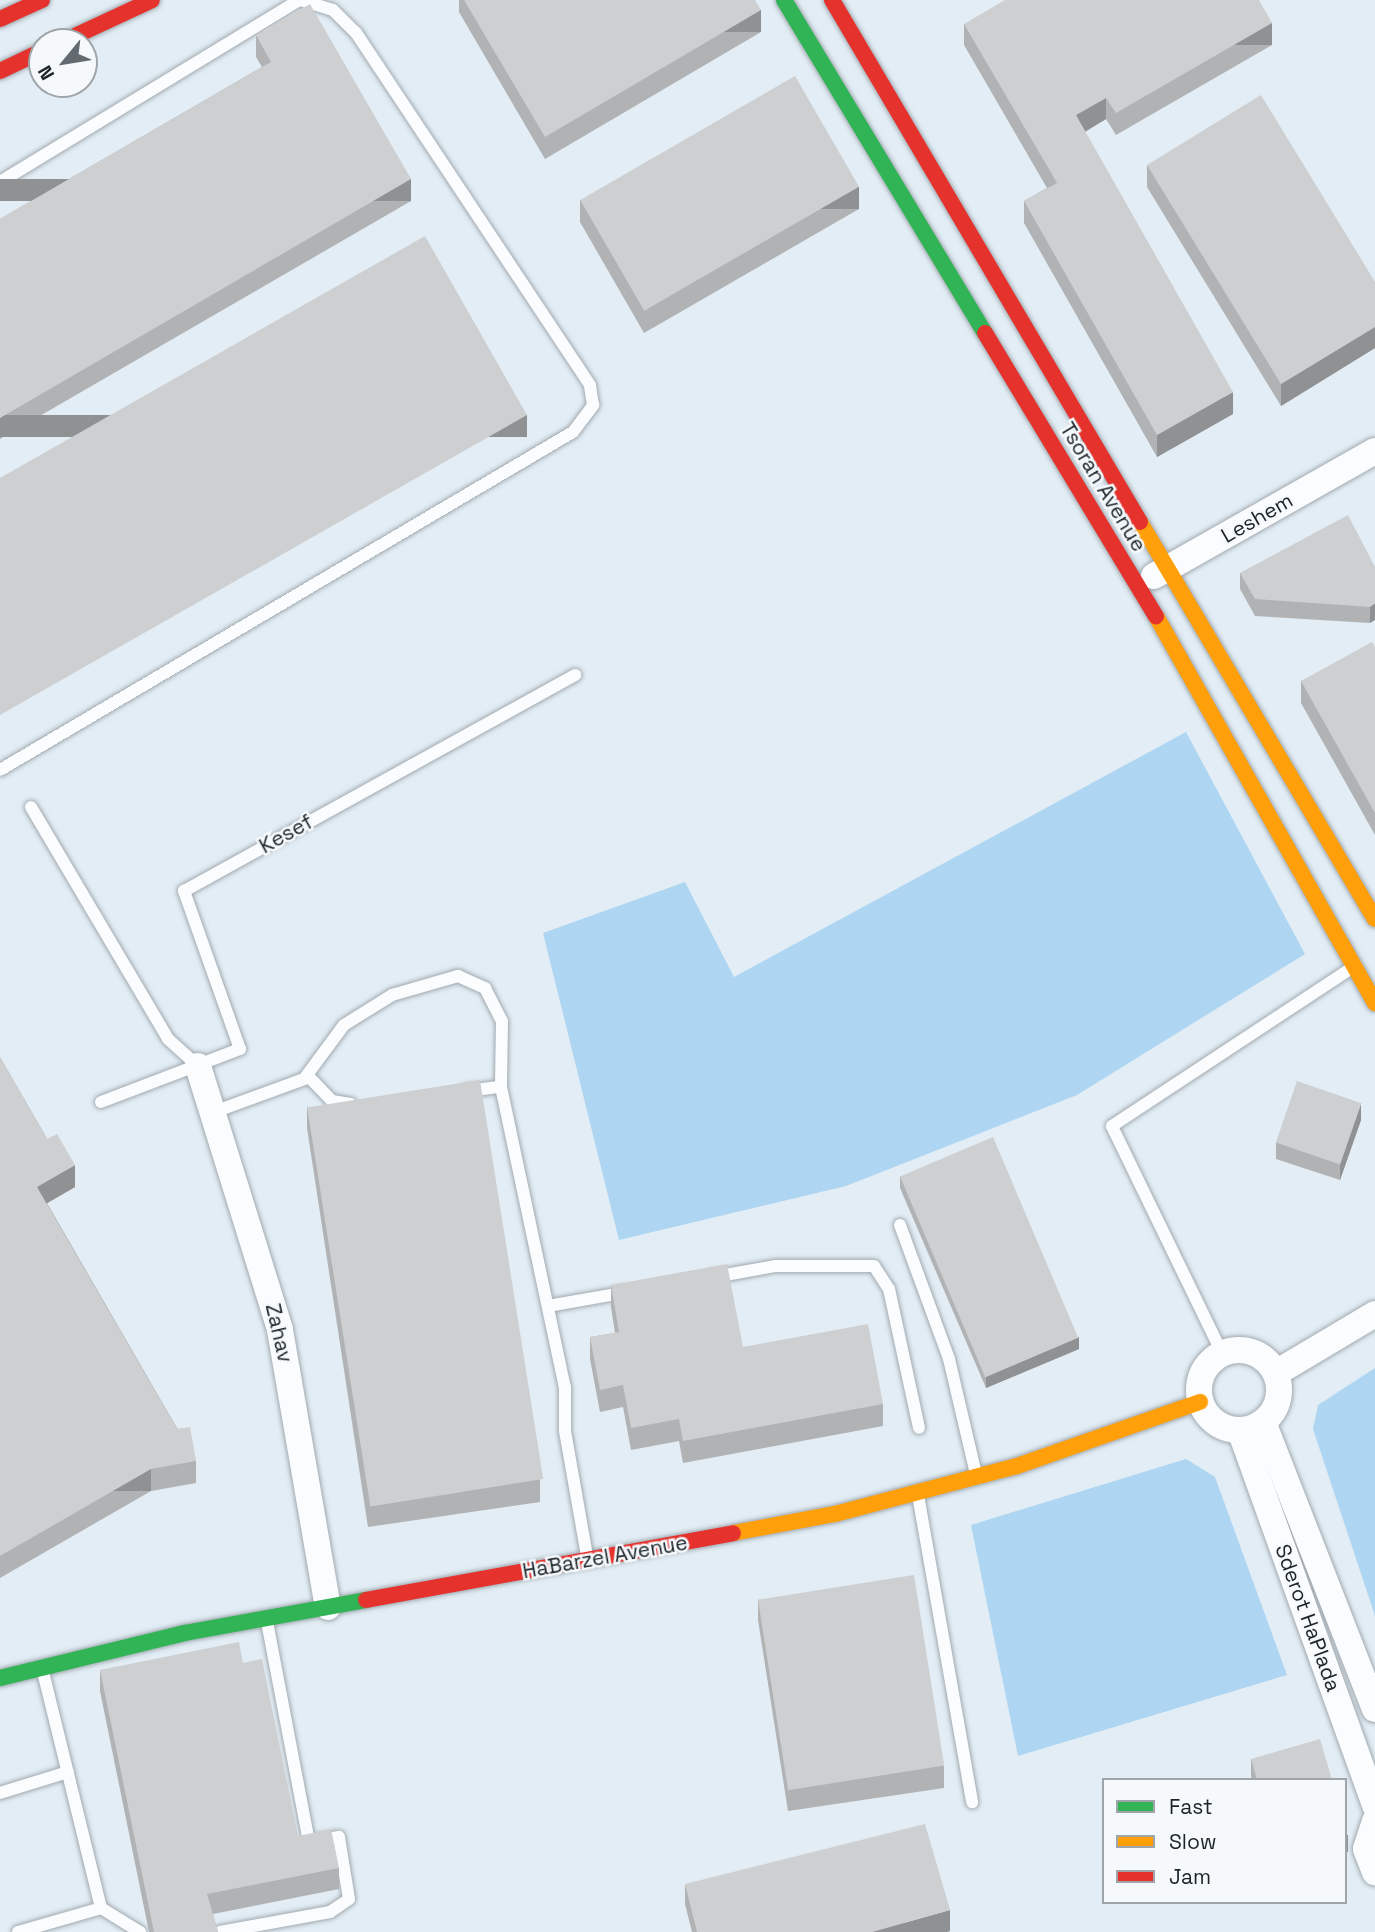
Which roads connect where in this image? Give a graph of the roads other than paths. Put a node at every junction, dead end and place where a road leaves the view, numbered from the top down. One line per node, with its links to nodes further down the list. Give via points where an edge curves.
1 (41, 0): 6 (street)
2 (152, 0): 7 (street)
3 (300, 0): 10 (lane); 15 (lane, via 333,10 356,33 590,385 590,412 573,432)
4 (784, 0): 13 (street, Tsoran Avenue)
5 (832, 0): 12 (street, Tsoran Avenue)
6 (0, 19)
7 (92, 28)
8 (28, 58): 9 (street)
9 (0, 71)
10 (0, 182)
11 (1375, 451): 12 (street, Leshem)
12 (1171, 566): 13 (street, Leshem); 17 (street, Tsoran Avenue)
13 (1138, 585): 18 (street, Tsoran Avenue)
14 (575, 675): 20 (lane, Kesef, via 184,891 240,1049)
15 (0, 770)
16 (31, 807): 20 (lane, via 168,1039)
17 (1375, 919)
18 (1355, 966): 19 (street, Tsoran Avenue); 32 (lane, via 1112,1126)
19 (1375, 1003)
20 (198, 1066): 24 (lane); 26 (street, Zahav)
21 (308, 1076): 22 (lane, via 353,1016 392,995 458,976 485,988 498,1006); 25 (lane, via 332,1101); 26 (lane)
22 (501, 1087): 23 (lane); 30 (lane)
23 (448, 1093)
24 (101, 1102)
25 (370, 1102)
26 (214, 1112): 40 (street, Zahav, via 279,1329)
27 (900, 1225): 37 (lane, via 949,1359)
28 (696, 1280): 36 (lane, via 776,1266 874,1266 889,1289)
29 (642, 1289): 30 (lane)
30 (548, 1306): 39 (lane)
31 (1375, 1314): 33 (street)
32 (1222, 1353): 33 (street, via 1247,1349); 34 (street, via 1200,1379)
33 (1276, 1373): 35 (street, via 1278,1400)
34 (1200, 1402): 35 (street, via 1216,1423); 37 (street, HaBarzel Avenue)
35 (1251, 1426): 44 (street, Sderot HaPlada); 48 (street, Sderot HaPlada)
36 (919, 1428)
37 (977, 1477): 38 (street, HaBarzel Avenue)
38 (918, 1494): 39 (street, HaBarzel Avenue); 47 (lane)
39 (587, 1560): 40 (street, HaBarzel Avenue)
40 (328, 1607): 41 (street, HaBarzel Avenue)
41 (266, 1619): 42 (street, HaBarzel Avenue); 54 (lane, via 309,1842 339,1837 349,1899 330,1912)
42 (43, 1668): 43 (street, HaBarzel Avenue); 45 (lane)
43 (0, 1678)
44 (1375, 1709)
45 (68, 1772): 46 (lane); 51 (lane)
46 (0, 1793)
47 (972, 1802)
48 (1375, 1806)
49 (1375, 1821): 50 (street, via 1366,1849)
50 (1375, 1872)
51 (101, 1908): 52 (lane); 53 (lane)
52 (18, 1932)
53 (140, 1932)
54 (220, 1932)

